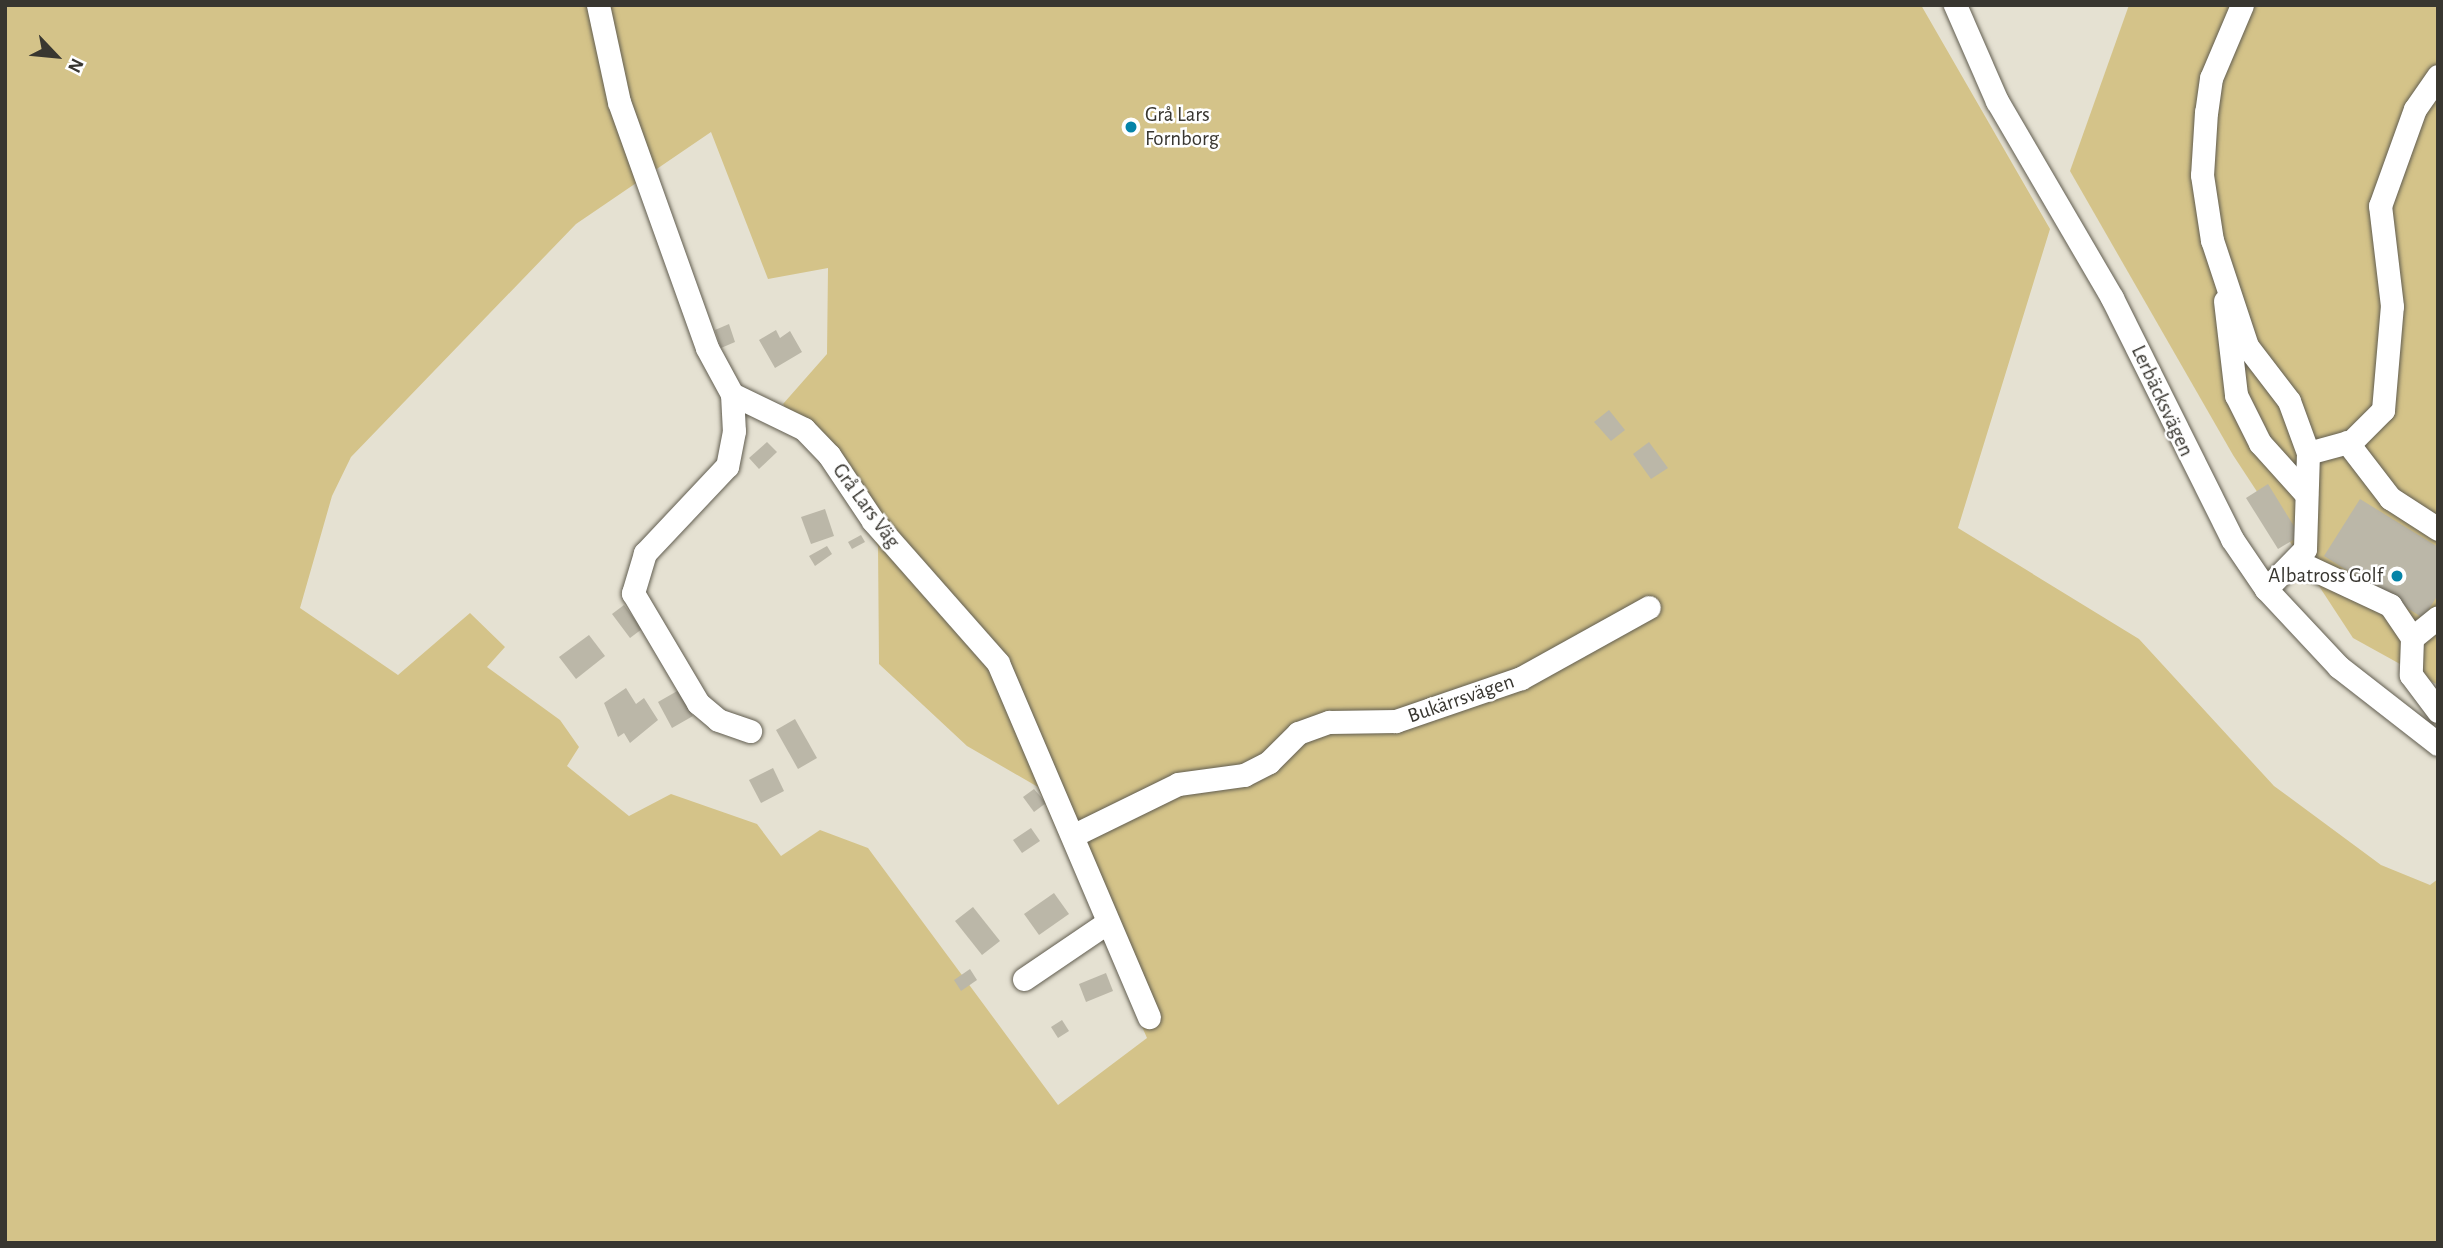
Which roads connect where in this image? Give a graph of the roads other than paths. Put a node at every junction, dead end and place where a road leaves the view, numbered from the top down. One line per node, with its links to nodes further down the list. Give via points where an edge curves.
1 (598, 5): 6 (street, via 619,102 707,348)
2 (1955, 5): 12 (street, Lerbäcksvägen, via 2001,108 2112,298 2194,467)
3 (2242, 5): 5 (street, via 2211,78 2203,162)
4 (2438, 76): 7 (street, via 2415,109 2380,206 2392,306 2389,391 2377,423)
5 (2225, 291): 8 (street, via 2247,346 2300,419); 9 (street, via 2224,339 2236,395 2260,443)
6 (732, 394): 17 (street, via 734,431 727,466 645,553 633,593 698,704 718,720); 19 (street, Grå Lars Väg, via 804,429 873,521 998,663)
7 (2347, 442): 8 (street); 10 (street, via 2390,498)
8 (2308, 453): 9 (street)
9 (2306, 494): 11 (street, via 2305,549)
10 (2438, 529)
11 (2298, 562): 12 (street); 15 (street, via 2390,605)
12 (2266, 589): 18 (street, Lerbäcksvägen, via 2360,687)
13 (1649, 607): 19 (street, Bukärrsvägen, via 1521,678 1396,721 1329,722 1298,733 1269,762 1244,775 1178,784)
14 (2438, 617): 15 (street)
15 (2412, 638): 16 (street, via 2411,675)
16 (2438, 711)
17 (750, 731)
18 (2438, 744)
19 (1074, 835): 20 (street, Grå Lars Väg)
20 (1105, 924): 21 (street); 22 (street, Grå Lars Väg)
21 (1024, 979)
22 (1149, 1017)

